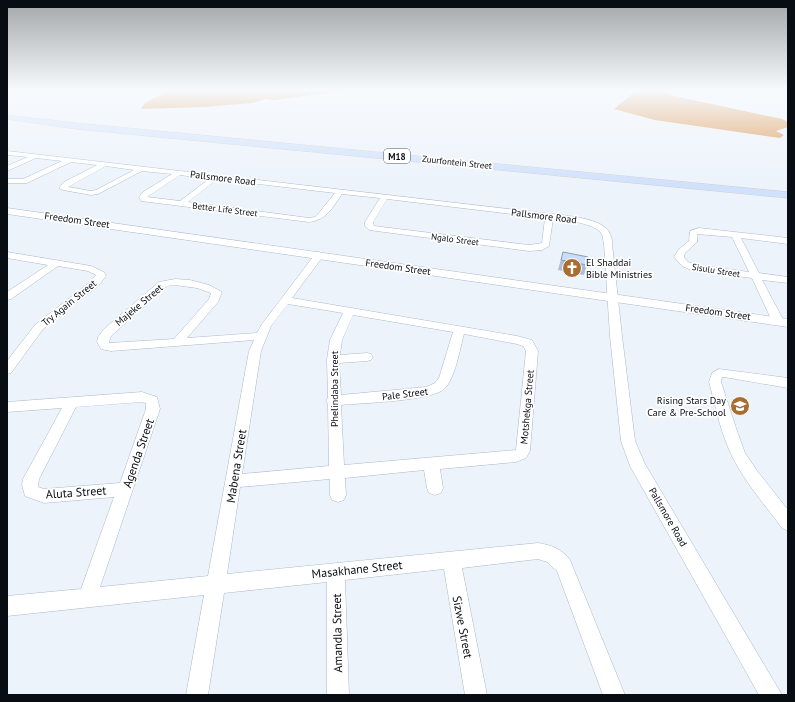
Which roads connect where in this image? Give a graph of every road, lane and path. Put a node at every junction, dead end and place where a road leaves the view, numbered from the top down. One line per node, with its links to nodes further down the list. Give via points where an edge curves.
1 (44, 122): 13 (main road, Zuurfontein Street / M18)
2 (7, 127): 15 (main road, Zuurfontein Street / M18, via 64,130)
3 (7, 153): 4 (street, Pallsmore Road)
4 (36, 156): 5 (street, Pallsmore Road); 8 (street)
5 (71, 160): 6 (street, Pallsmore Road); 11 (street, via 24,181)
6 (105, 164): 7 (street, Pallsmore Road); 7 (street, via 63,188 98,192)
7 (142, 168): 9 (street, Pallsmore Road)
8 (7, 169)
9 (179, 173): 10 (street, Pallsmore Road); 16 (street, Better Life Street, via 143,197)
10 (216, 177): 12 (street, Pallsmore Road); 16 (street)
11 (7, 181)
12 (339, 193): 14 (street, Pallsmore Road); 16 (street, Better Life Street, via 321,216 312,220)
13 (788, 195)
14 (385, 197): 18 (street, Pallsmore Road); 18 (street, Ngalo Street, via 369,222 372,228 522,248 537,248 546,244)
15 (788, 202)
16 (181, 204)
17 (7, 210): 21 (street, Freedom Street)
18 (549, 216): 27 (street, Pallsmore Road, via 584,221 606,234)
19 (735, 235): 20 (street, Sisulu Street); 24 (street); 24 (street, Sisulu Street, via 694,232 693,242 680,252 679,257 685,264 694,268)
20 (788, 241)
21 (319, 255): 27 (street, Freedom Street); 28 (street, Mabena Street)
22 (8, 256): 23 (street, Try Again Street)
23 (57, 263): 26 (street); 36 (street, Try Again Street, via 95,270 101,276 39,327)
24 (755, 276): 25 (street, Sisulu Street); 30 (street)
25 (788, 280)
26 (7, 297)
27 (614, 297): 30 (street, Freedom Street); 57 (street, Pallsmore Road, via 624,409 632,452)
28 (285, 300): 29 (street, Motshekga Street); 32 (street, Mabena Street)
29 (350, 310): 31 (street, Motshekga Street); 35 (street, Phelindaba Street, via 336,340)
30 (783, 322)
31 (459, 330): 38 (street, Pale Street, via 445,379 435,390); 41 (street, Motshekga Street, via 517,340 531,347 524,448 521,454 516,456)
32 (260, 336): 33 (street, Majeke Street); 43 (street, Mabena Street, via 255,351)
33 (176, 342): 33 (street, Majeke Street, via 111,347 105,346 103,342 108,332 163,284 178,282 217,292 214,300)
34 (367, 357): 35 (street)
35 (333, 359): 38 (street, Phelindaba Street)
36 (7, 370)
37 (788, 383): 47 (street, via 724,373 719,373 715,382 735,446 750,473)
38 (334, 401): 42 (street, Phelindaba Street)
39 (72, 402): 40 (street, Agenda Street); 45 (street, Agenda Street, via 142,397 152,400 153,409); 45 (street, Aluta Street, via 31,479 31,491 44,496)
40 (7, 407)
41 (431, 464): 42 (street, Motshekga Street); 44 (street)
42 (336, 472): 43 (street, Motshekga Street); 46 (street, Phelindaba Street)
43 (234, 482): 50 (street, Mabena Street)
44 (435, 488)
45 (126, 489): 51 (street, Agenda Street)
46 (338, 495)
47 (788, 523)
48 (451, 560): 49 (street, Masakhane Street); 55 (street, Sizwe Street); 56 (street, Masakhane Street, via 538,552 558,558 564,566)
49 (336, 571): 50 (street, Masakhane Street); 54 (street, Amandla Street)
50 (217, 585): 51 (street, Masakhane Street); 53 (street, Mabena Street)
51 (88, 597): 52 (street, Masakhane Street)
52 (7, 606)
53 (197, 695)
54 (338, 695)
55 (476, 695)
56 (614, 695)
57 (770, 695)

